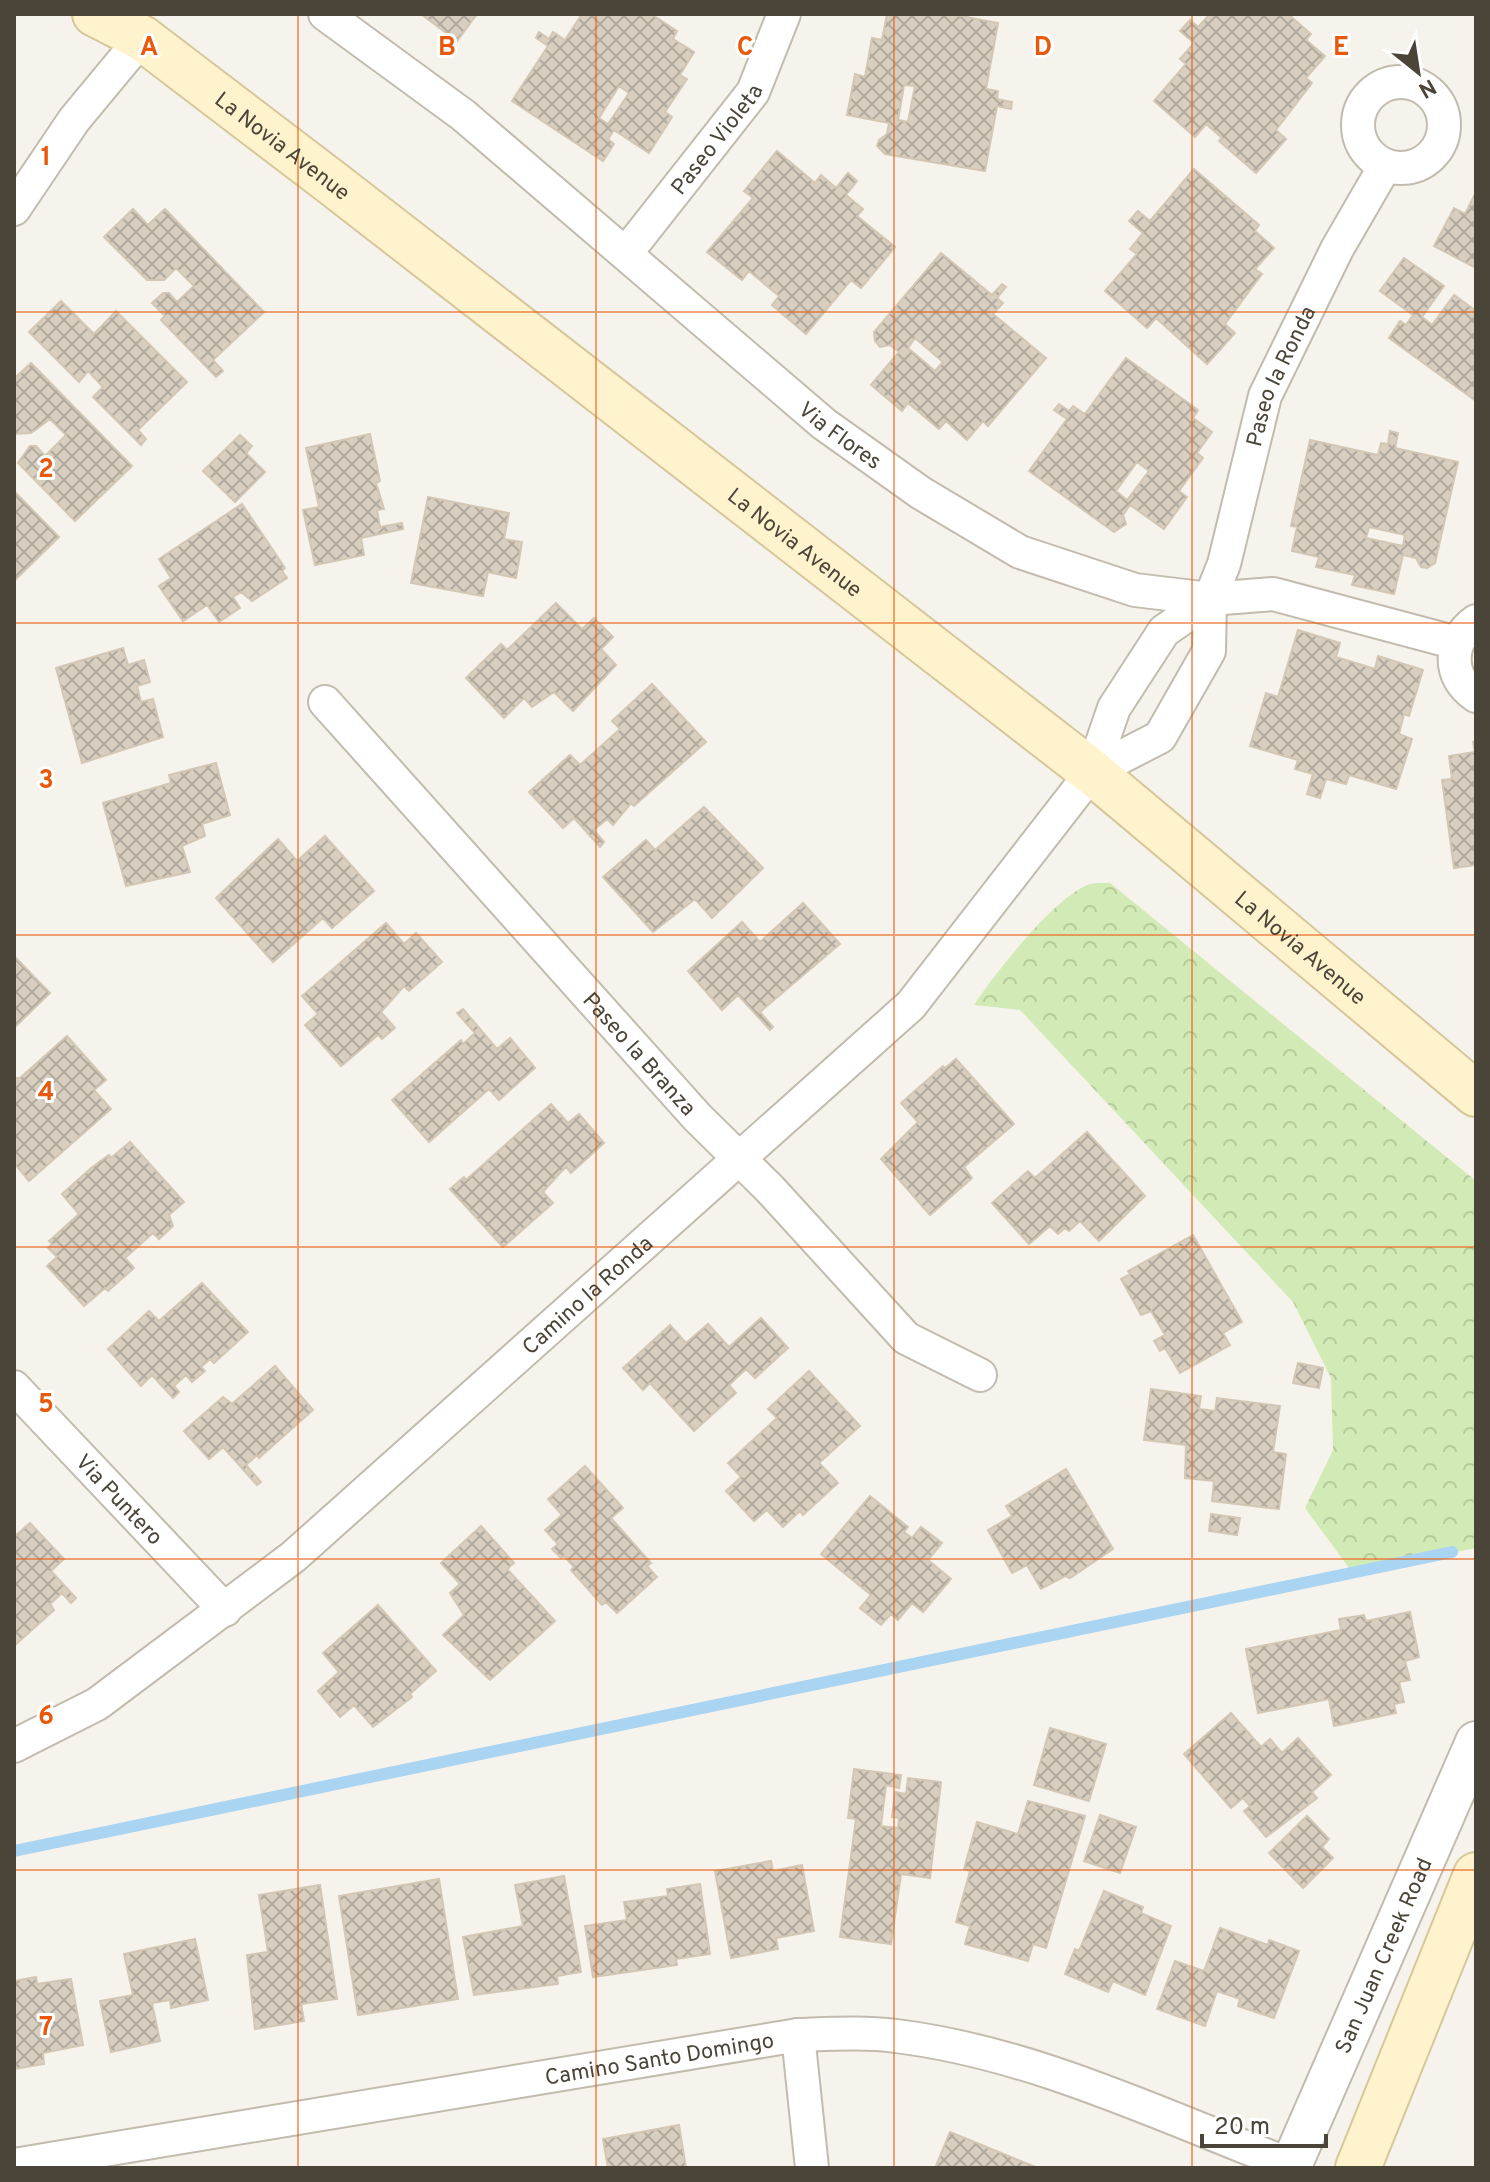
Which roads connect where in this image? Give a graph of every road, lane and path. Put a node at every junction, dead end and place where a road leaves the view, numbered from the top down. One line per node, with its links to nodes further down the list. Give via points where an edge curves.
1 (95, 14): 4 (main road, La Novia Avenue)
2 (325, 14): 7 (street, Via Flores, via 463,115)
3 (784, 14): 7 (street, Paseo Violeta, via 753,92)
4 (142, 38): 6 (street, via 74,120); 12 (main road, La Novia Avenue)
5 (1385, 166): 8 (street, Paseo la Ronda, via 1337,249 1265,396 1224,564)
6 (14, 209)
7 (627, 252): 8 (street, Via Flores, via 824,424 921,493 1020,552 1135,590)
8 (1210, 599): 9 (street, Via Flores, via 1273,594); 12 (street, Camino la Ronda, via 1164,631 1114,708); 12 (street, Camino la Ronda, via 1209,651 1160,737)
9 (1466, 632): 10 (street, Via Flores, via 1453,660 1457,677)
10 (1476, 696)
11 (325, 702): 14 (street, Paseo la Branza)
12 (1092, 772): 13 (main road, La Novia Avenue); 14 (street, Camino la Ronda, via 911,1005)
13 (1476, 1094)
14 (738, 1158): 15 (street, Paseo la Branza, via 906,1338); 17 (street, Camino la Ronda, via 293,1557)
15 (980, 1375)
16 (14, 1387): 17 (street, Via Puntero)
17 (225, 1610): 19 (street, Camino la Ronda, via 97,1704)
18 (1476, 1742): 23 (street, San Juan Creek Road)
19 (14, 1746)
20 (1476, 1875): 25 (main road)
21 (798, 2035): 22 (street, Camino Santo Domingo); 23 (street, Camino Santo Domingo, via 895,2036 972,2049 1091,2086); 24 (street)
22 (14, 2165)
23 (1290, 2167)
24 (812, 2168)
25 (1358, 2168)

